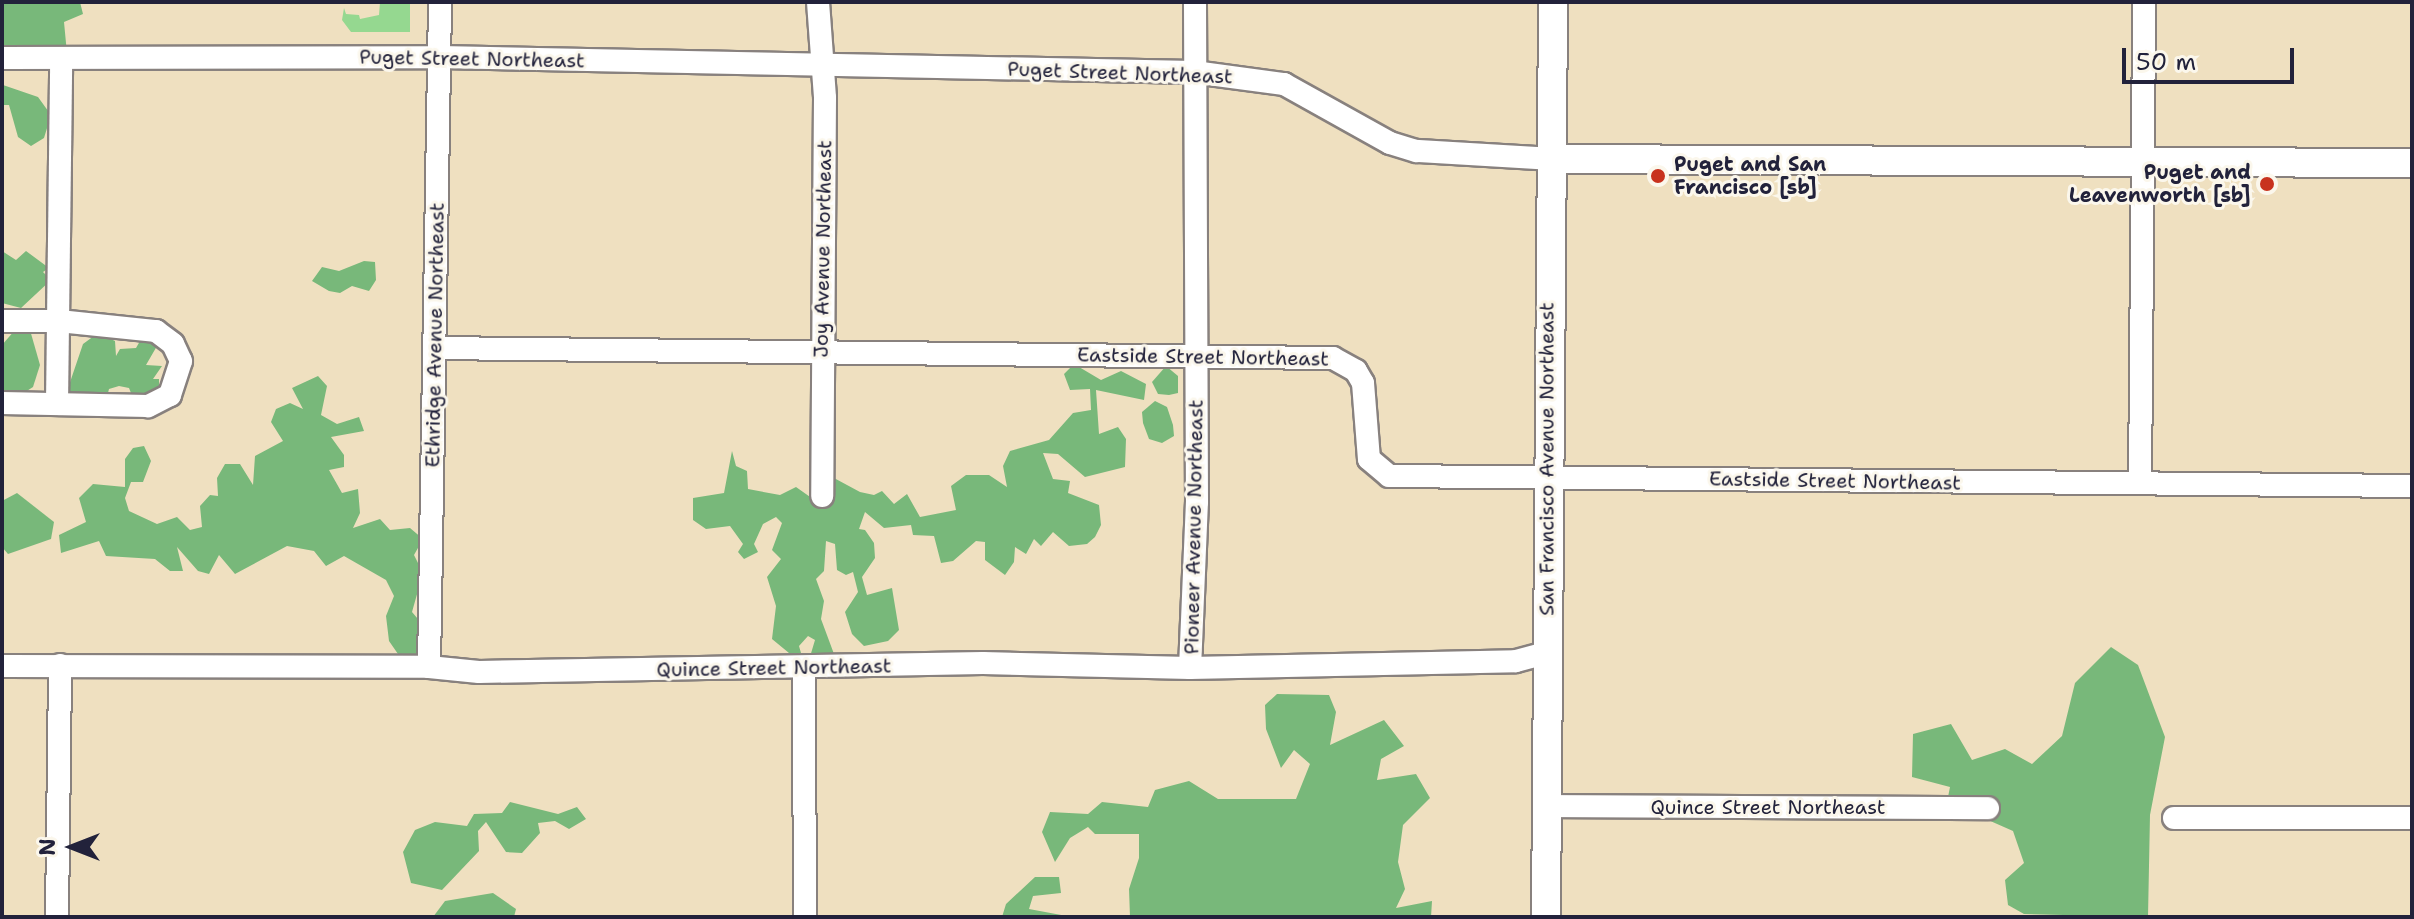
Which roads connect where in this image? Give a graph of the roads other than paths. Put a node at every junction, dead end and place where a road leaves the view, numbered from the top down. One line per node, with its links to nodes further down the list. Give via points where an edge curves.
1 (440, 2): 6 (street, Ethridge Avenue Northeast)
2 (818, 2): 9 (street, Joy Avenue Northeast)
3 (1195, 2): 10 (street, Pioneer Avenue Northeast)
4 (1553, 2): 11 (street, San Francisco Avenue Northeast)
5 (2144, 2): 12 (street)
6 (440, 57): 8 (street, Puget Street Northeast); 9 (street, Puget Street Northeast); 16 (street, Ethridge Avenue Northeast)
7 (2, 58): 8 (street, Puget Street Northeast)
8 (61, 58): 15 (street)
9 (821, 67): 10 (street, Puget Street Northeast); 17 (street, Joy Avenue Northeast)
10 (1194, 72): 11 (street, Puget Street Northeast, via 1284,84 1390,143 1417,151); 18 (street, Pioneer Avenue Northeast)
11 (1551, 159): 12 (street, Puget Street Northeast); 21 (street, San Francisco Avenue Northeast)
12 (2143, 160): 13 (street, Puget Street Northeast); 22 (street)
13 (2412, 163)
14 (2, 321): 15 (street)
15 (59, 321): 20 (street); 20 (street, via 156,331 178,352 181,374 170,395 148,406)
16 (434, 348): 17 (street, Eastside Street Northeast); 28 (street, Ethridge Avenue Northeast)
17 (822, 352): 18 (street, Eastside Street Northeast); 24 (street, Joy Avenue Northeast)
18 (1197, 356): 21 (street, Eastside Street Northeast, via 1344,362 1356,371 1367,395 1369,459 1389,476); 30 (street, Pioneer Avenue Northeast)
19 (2, 403): 20 (street)
20 (57, 404)
21 (1548, 481): 22 (street, Eastside Street Northeast); 25 (street, San Francisco Avenue Northeast)
22 (2140, 483): 23 (street, Eastside Street Northeast)
23 (2412, 486)
24 (822, 496)
25 (1546, 653): 30 (street, Quince Street Northeast, via 1516,661); 31 (street, San Francisco Avenue Northeast)
26 (60, 665): 27 (street, Quince Street Northeast); 28 (street, Quince Street Northeast); 35 (street)
27 (2, 666)
28 (429, 667): 29 (street, Quince Street Northeast, via 479,672)
29 (804, 668): 30 (street, Quince Street Northeast, via 983,663); 36 (street)
30 (1190, 668)
31 (1548, 806): 32 (street, Quince Street Northeast); 37 (street, San Francisco Avenue Northeast)
32 (1988, 808)
33 (2174, 818): 34 (street)
34 (2412, 818)
35 (57, 917)
36 (805, 917)
37 (1546, 917)

